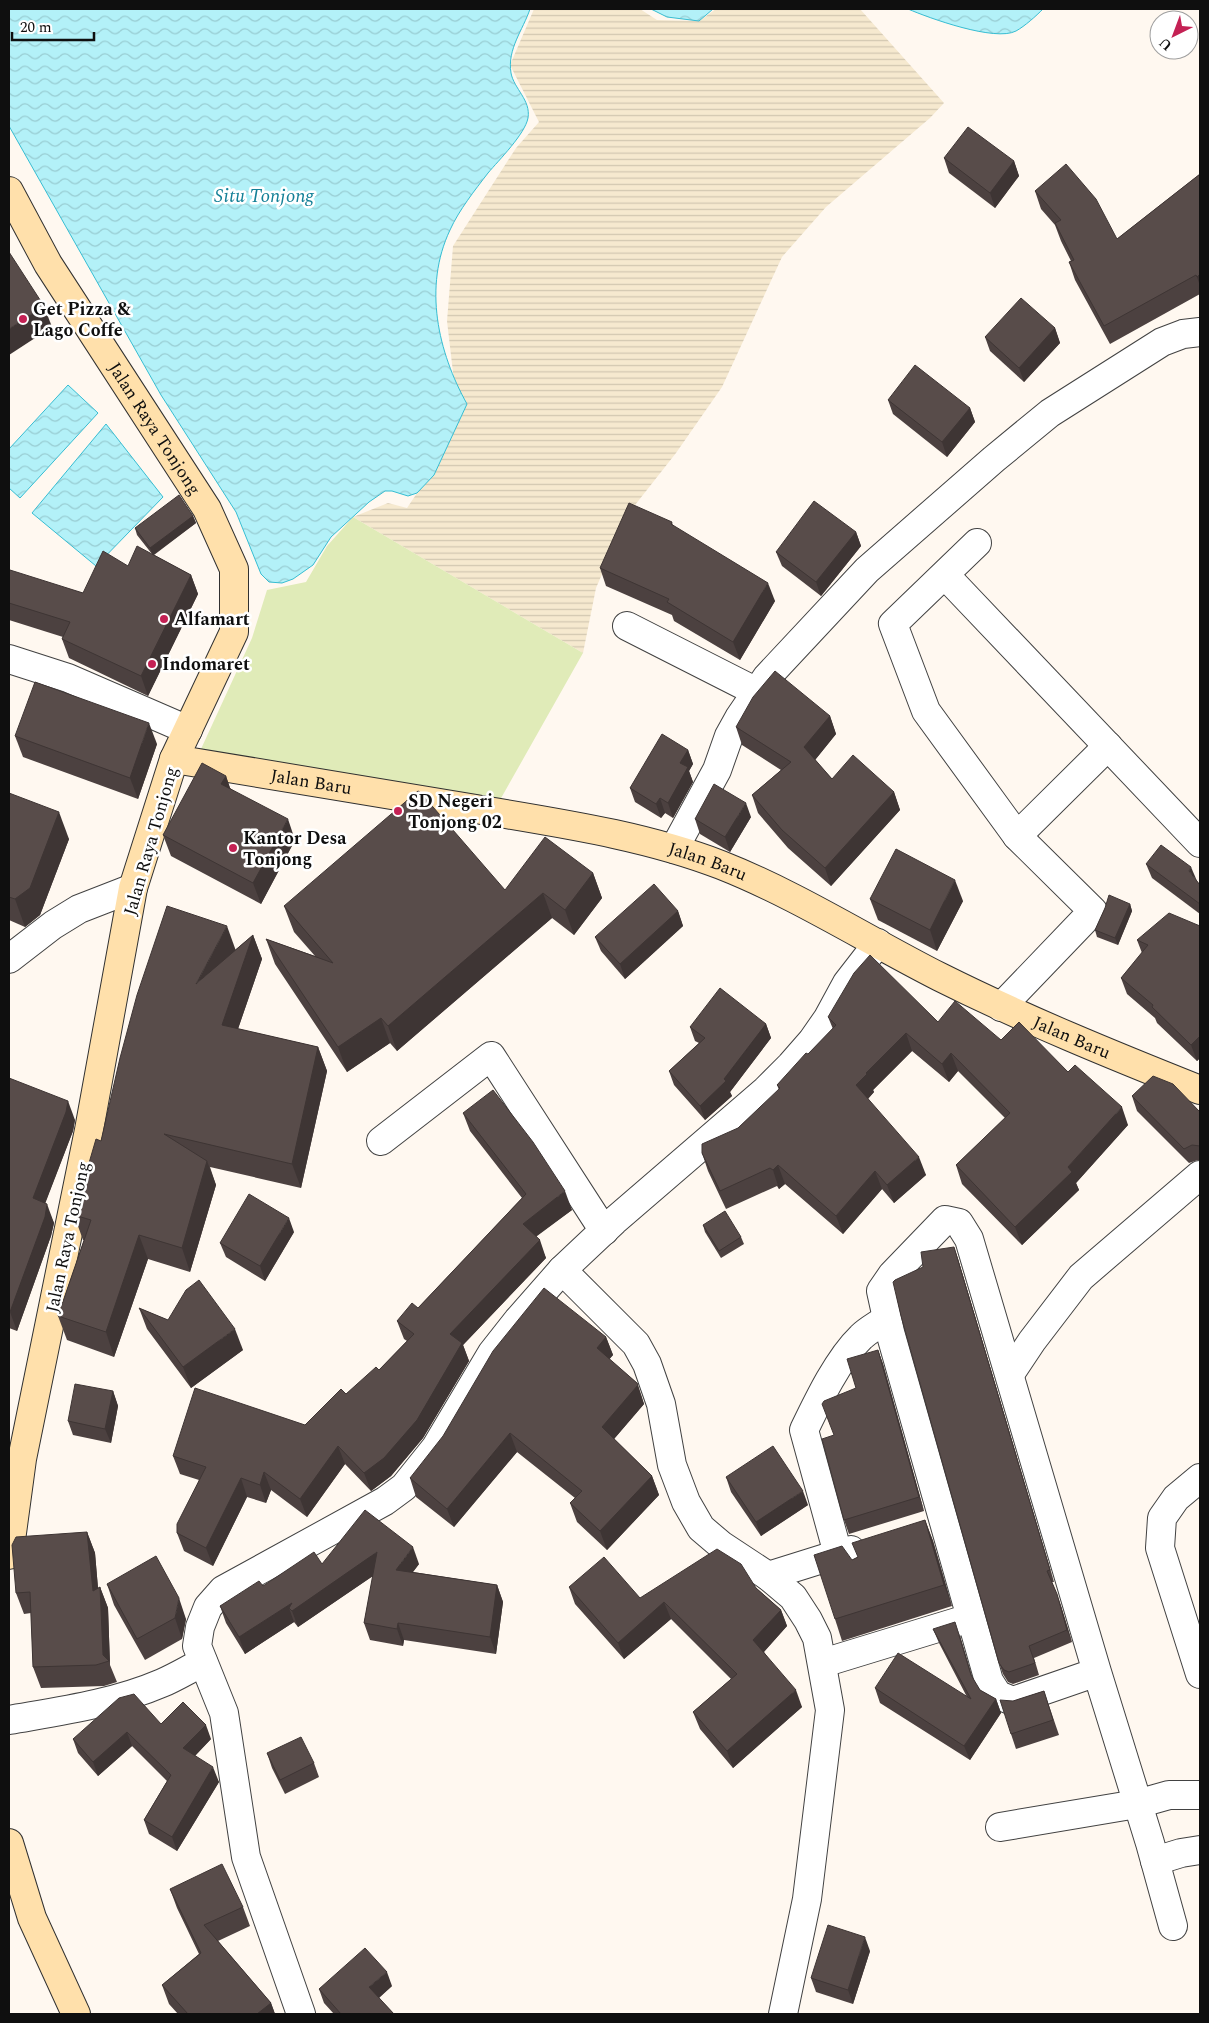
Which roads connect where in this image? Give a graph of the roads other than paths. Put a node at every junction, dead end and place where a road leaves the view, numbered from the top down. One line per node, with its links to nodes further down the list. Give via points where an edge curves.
1 (9, 191): 8 (main road, Jalan Raya Tonjong, via 48,264 207,509 234,569 234,632)
2 (1200, 332): 7 (street, via 1162,342 1043,419 868,570 767,677)
3 (977, 543): 4 (street)
4 (945, 574): 9 (street); 11 (street, via 893,624 926,711)
5 (626, 626): 7 (street)
6 (9, 659): 8 (street, via 68,678)
7 (757, 692): 13 (street, via 735,724 718,770)
8 (188, 730): 10 (main road, Jalan Raya Tonjong)
9 (1108, 746): 11 (street); 12 (street)
10 (174, 759): 13 (main road, Jalan Baru, via 583,827); 14 (main road, Jalan Raya Tonjong)
11 (1017, 836): 17 (street, via 1093,911)
12 (1200, 844)
13 (674, 849): 15 (main road, Jalan Baru, via 764,884)
14 (133, 888): 16 (street, via 79,909); 30 (main road, Jalan Raya Tonjong, via 89,1130 22,1459)
15 (878, 943): 17 (main road, Jalan Baru); 21 (street, via 847,983 823,1026 791,1065)
16 (9, 959)
17 (1001, 1007): 18 (main road, Jalan Baru)
18 (1200, 1090)
19 (381, 1141): 21 (street, via 491,1056)
20 (1200, 1175): 24 (street, via 1081,1277)
21 (604, 1231): 22 (street)
22 (562, 1270): 31 (street, via 636,1344 647,1364 661,1404 672,1465 686,1502 701,1528); 33 (street, via 492,1353 436,1447 404,1486 385,1501 223,1590 208,1607 200,1627 197,1646)
23 (886, 1319): 24 (street, via 881,1291 892,1275 945,1220 959,1223 969,1239); 26 (street); 29 (street, via 850,1349 804,1430)
24 (1010, 1374): 35 (street)
25 (1200, 1478): 36 (street, via 1176,1498 1162,1518 1160,1548)
26 (944, 1521): 27 (street); 32 (street)
27 (917, 1530)
28 (873, 1543): 29 (street)
29 (838, 1554): 31 (street)
30 (9, 1555)
31 (768, 1576): 34 (street, via 793,1597 808,1620 817,1638)
32 (970, 1618): 34 (street); 35 (street, via 989,1680 998,1695 1013,1701)
33 (203, 1662): 37 (street, via 128,1696); 46 (street, via 224,1714 246,1857)
34 (823, 1664): 47 (street, via 830,1710 807,1899)
35 (1096, 1672): 39 (street)
36 (1200, 1674)
37 (9, 1720)
38 (1200, 1795): 39 (street, via 1169,1795)
39 (1137, 1804): 40 (street); 43 (street)
40 (1000, 1827)
41 (9, 1843): 45 (main road, via 32,1918)
42 (1200, 1850): 43 (street)
43 (1155, 1861): 44 (street)
44 (1173, 1926)
45 (76, 2014)
46 (301, 2014)
47 (783, 2014)

